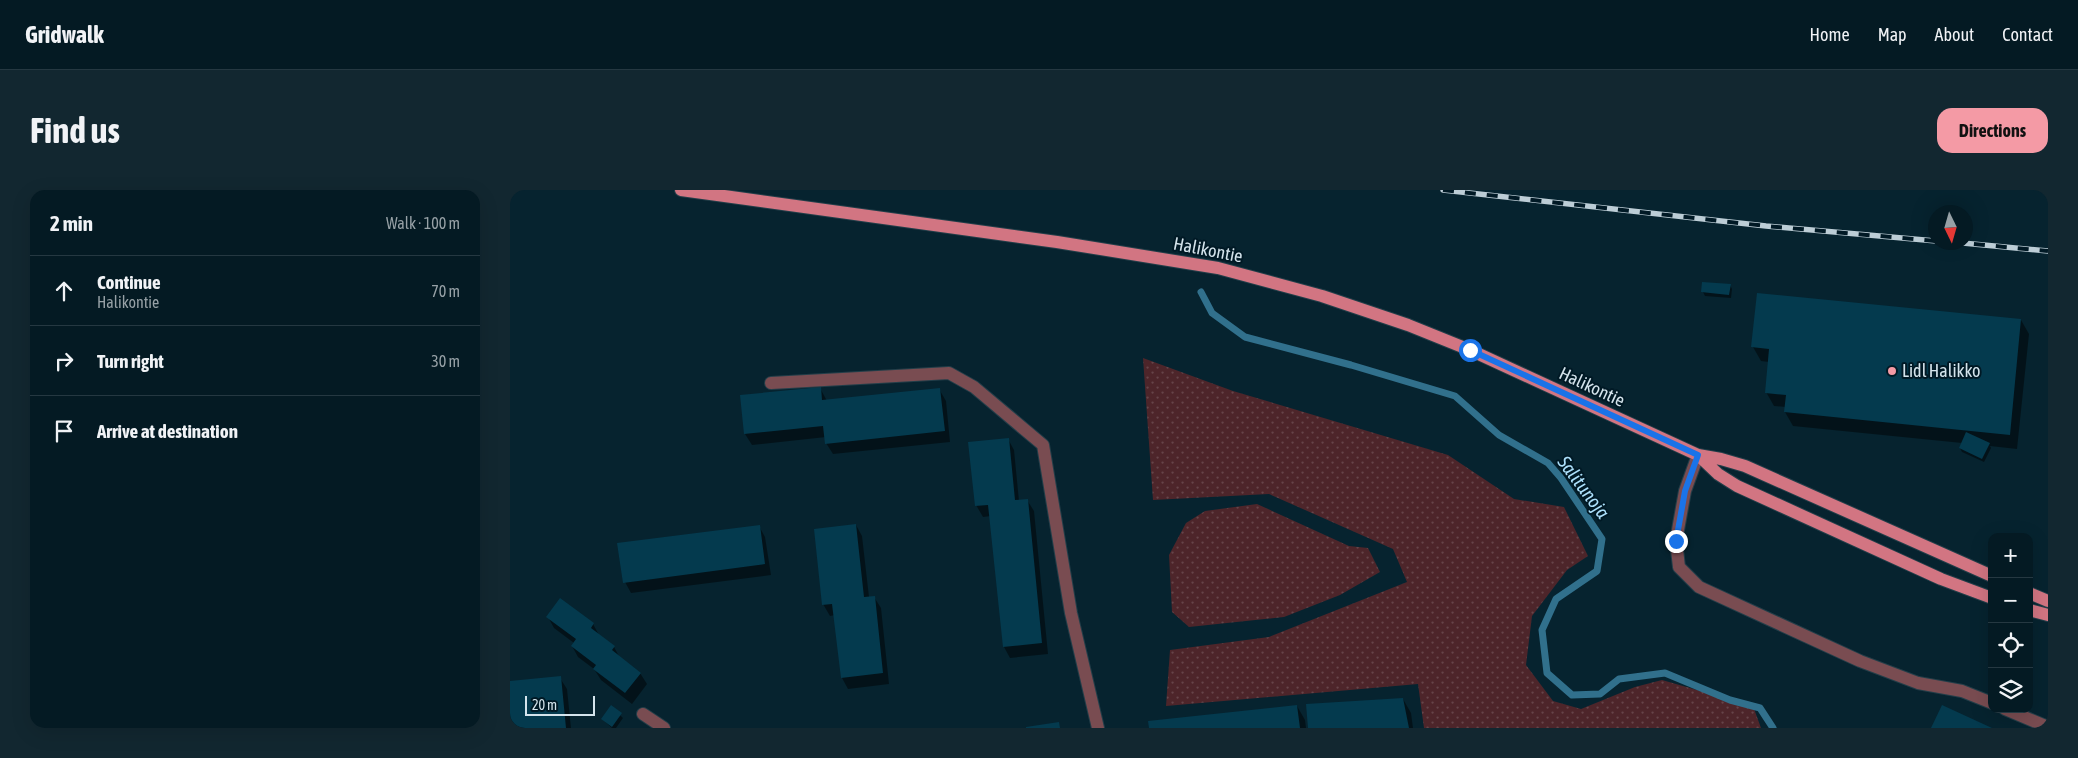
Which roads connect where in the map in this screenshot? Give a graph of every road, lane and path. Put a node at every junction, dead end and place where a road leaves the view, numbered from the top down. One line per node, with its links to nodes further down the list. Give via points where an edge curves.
1 (681, 190): 3 (main road, Halikontie, via 1218,268 1322,296 1408,325 1470,350)
2 (771, 383): 15 (street, via 949,373 974,387 1043,445 1071,613)
3 (1698, 455): 4 (main road, Halikontie, via 1745,466); 6 (main road, Halikontie, via 1736,486 1941,580); 10 (street, via 1685,491 1676,541 1679,567 1699,587 1860,660 1918,683 1962,691)
4 (1988, 574)
5 (2033, 594): 7 (main road)
6 (1988, 597)
7 (2048, 601)
8 (2033, 611): 9 (main road)
9 (2048, 615)
10 (1988, 702)
11 (2015, 713): 13 (street)
12 (643, 714): 14 (street)
13 (2048, 727)
14 (664, 728)
15 (1098, 728)

